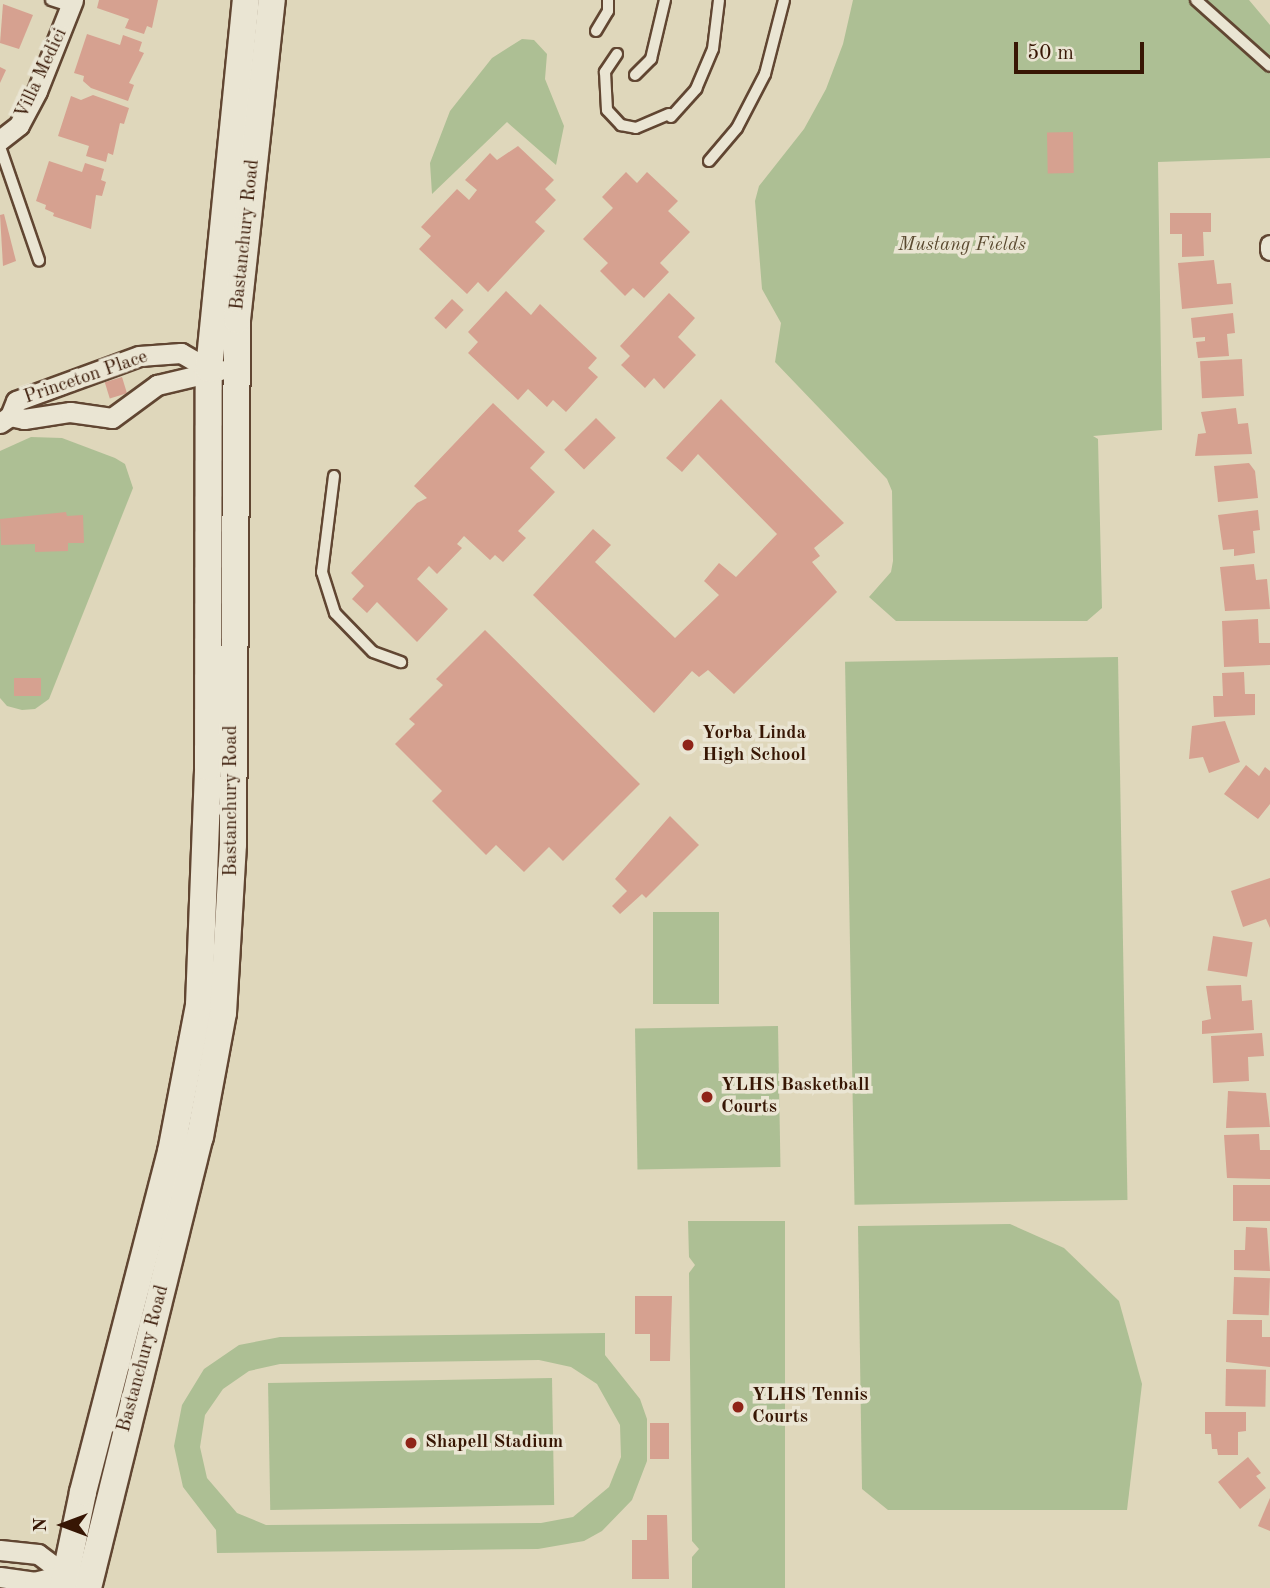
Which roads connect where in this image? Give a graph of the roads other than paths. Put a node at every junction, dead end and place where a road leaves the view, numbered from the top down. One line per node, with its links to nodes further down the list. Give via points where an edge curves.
1 (51, 0): 9 (lane)
2 (246, 0): 18 (main road, Bastanchury Road)
3 (272, 0): 18 (main road, Bastanchury Road)
4 (608, 0): 10 (lane, via 608,11)
5 (664, 0): 13 (lane, via 651,59)
6 (719, 0): 11 (lane, via 709,59 696,89 670,116 636,128 621,125 607,110 605,72)
7 (784, 0): 16 (lane, via 765,74 737,128)
8 (1196, 0): 12 (lane)
9 (73, 3): 14 (street, Villa Medici, via 19,125)
10 (596, 31)
11 (617, 54)
12 (1270, 66)
13 (635, 75)
14 (0, 140)
15 (0, 147): 17 (lane)
16 (709, 161)
17 (39, 260)
18 (222, 370): 19 (street, Princeton Place, via 181,353 160,354 139,356); 20 (street, Princeton Place, via 157,386 122,415 100,419); 24 (main road, Bastanchury Road); 25 (main road, Bastanchury Road, via 233,844)
19 (63, 382): 20 (street); 21 (street, Princeton Place, via 16,401)
20 (70, 412): 21 (street, Princeton Place)
21 (5, 420)
22 (334, 476): 23 (lane, via 322,572 335,613 373,652)
23 (401, 662)
24 (206, 829): 25 (main road, via 219,838 218,945); 26 (main road, Bastanchury Road, via 204,939)
25 (227, 959): 27 (main road, Bastanchury Road, via 216,1062)
26 (192, 1055): 27 (main road, via 202,1066 181,1166); 30 (main road, Bastanchury Road)
27 (187, 1191): 30 (main road, Bastanchury Road)
28 (0, 1550): 30 (street, via 38,1554)
29 (0, 1577): 30 (street)
30 (76, 1582)

